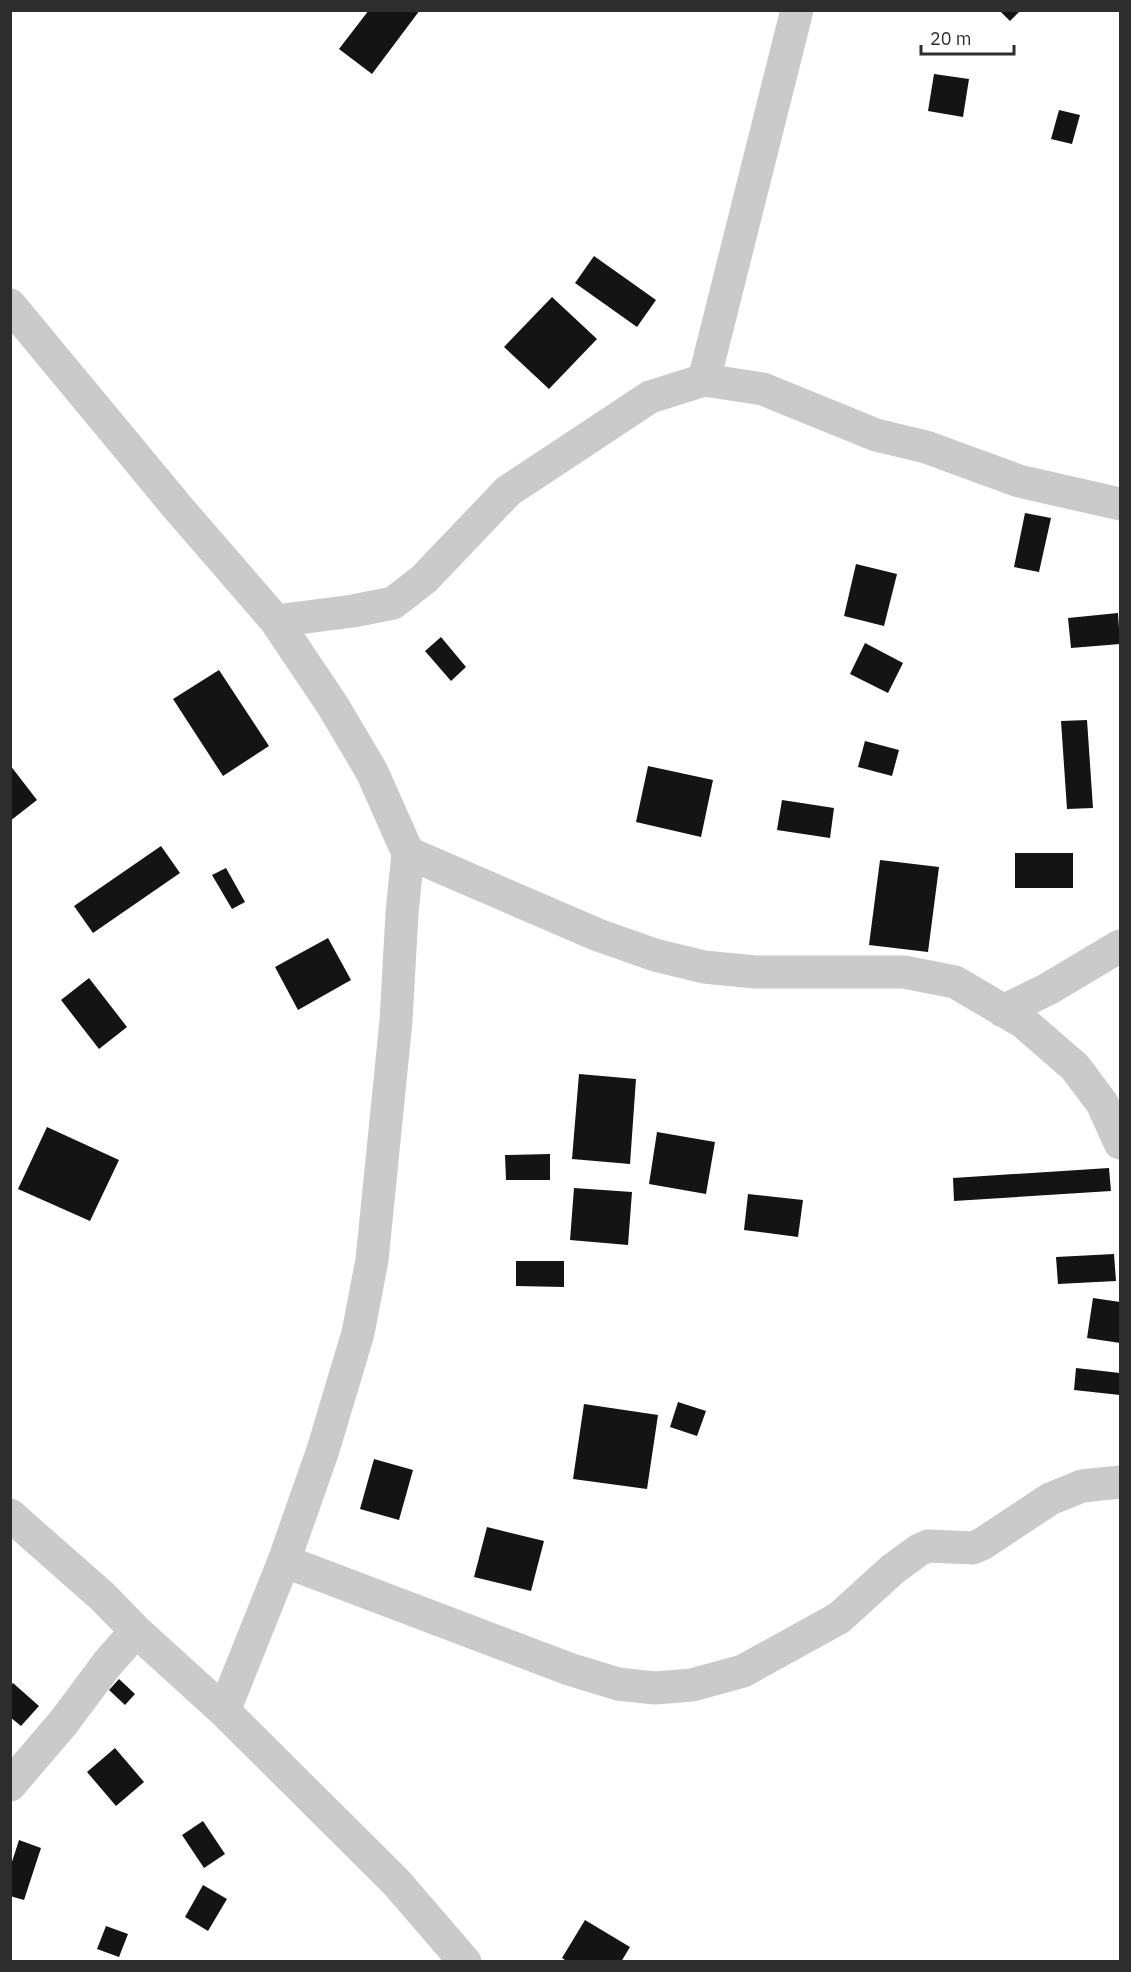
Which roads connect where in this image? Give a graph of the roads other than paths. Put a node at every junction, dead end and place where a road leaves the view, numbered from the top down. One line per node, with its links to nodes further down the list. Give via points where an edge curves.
1 (796, 10): 3 (street)
2 (10, 305): 5 (street)
3 (704, 380): 4 (street, via 763,389 876,435 926,447 1018,481); 5 (street, via 650,397 508,491 424,579 393,603)
4 (1120, 504)
5 (276, 621): 6 (street, via 372,772)
6 (408, 853): 8 (street, via 598,935 655,955 704,967 754,972 904,972 955,982); 12 (street, via 372,1260 358,1333)
7 (1120, 946): 8 (street)
8 (1003, 1011): 9 (street, via 1023,1022 1075,1067 1102,1103)
9 (1120, 1143)
10 (1120, 1482): 12 (street, via 1082,1486 1050,1499 973,1548 928,1546 919,1550 839,1618 743,1671 692,1685 655,1688 618,1684)
11 (10, 1515): 13 (street)
12 (284, 1562): 14 (street)
13 (136, 1631): 14 (street); 15 (street)
14 (224, 1712): 16 (street, via 396,1882)
15 (10, 1785)
16 (465, 1962)

